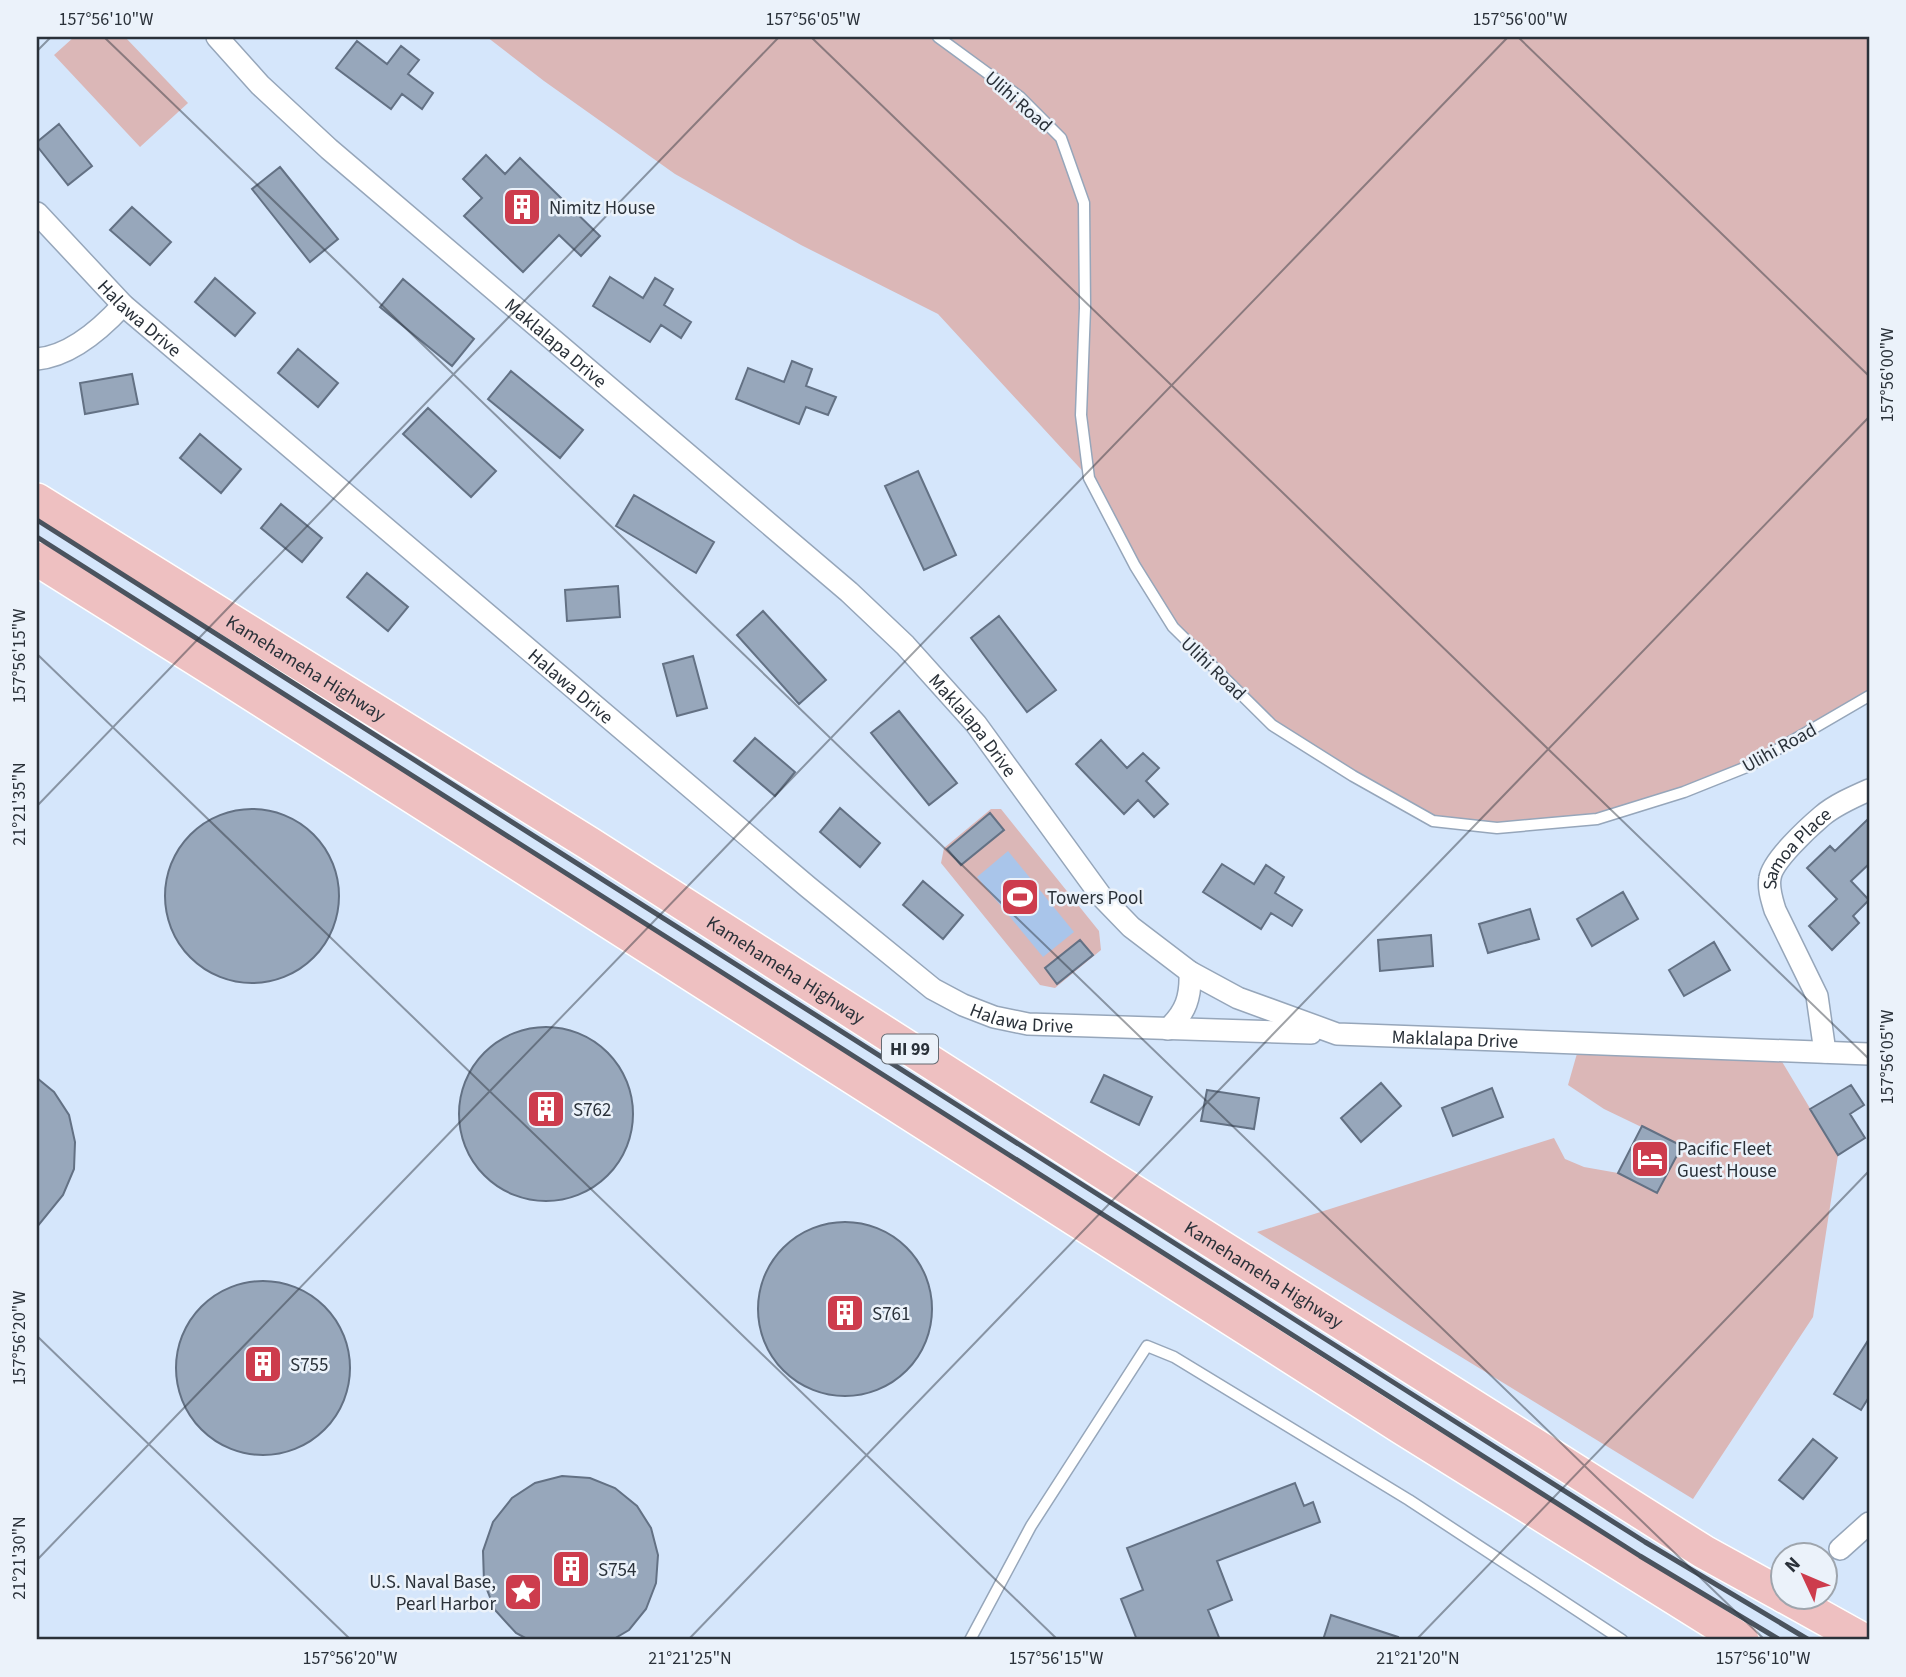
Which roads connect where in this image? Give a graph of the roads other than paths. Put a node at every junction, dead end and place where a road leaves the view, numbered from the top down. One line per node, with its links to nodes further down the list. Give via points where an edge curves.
1 (217, 37): 10 (street, Maklalapa Drive, via 328,149 859,600 976,724 1101,896 1131,927)
2 (938, 37): 8 (lane, Ulihi Road, via 1020,97 1061,138 1084,203 1081,415 1089,478 1173,627 1272,725 1433,821 1497,828 1597,819 1684,792 1749,766)
3 (37, 214): 4 (street, Halawa Drive)
4 (123, 305): 5 (street, via 106,324 64,353); 11 (street, Halawa Drive, via 933,989 995,1017 1028,1024)
5 (37, 359)
6 (37, 500): 17 (main road, Kamehameha Highway / HI 99, via 590,844 1692,1545)
7 (37, 559): 21 (main road, HI 99)
8 (1869, 696)
9 (1869, 790): 13 (street, Samoa Place, via 1822,815 1778,861 1770,876 1775,910 1817,996)
10 (1190, 972): 11 (street, via 1188,1002); 12 (street, Maklalapa Drive, via 1238,998)
11 (1168, 1029): 12 (street, Halawa Drive)
12 (1337, 1034): 13 (street, Maklalapa Drive)
13 (1825, 1052): 14 (street, Maklalapa Drive)
14 (1869, 1055)
15 (1869, 1523): 16 (street)
16 (1840, 1549)
17 (1770, 1588)
18 (1809, 1610): 22 (main road, Kamehameha Highway / HI 99)
19 (970, 1640): 20 (lane, via 1031,1526 1147,1346 1174,1357 1409,1500)
20 (1622, 1640)
21 (1742, 1640)
22 (1863, 1640)

